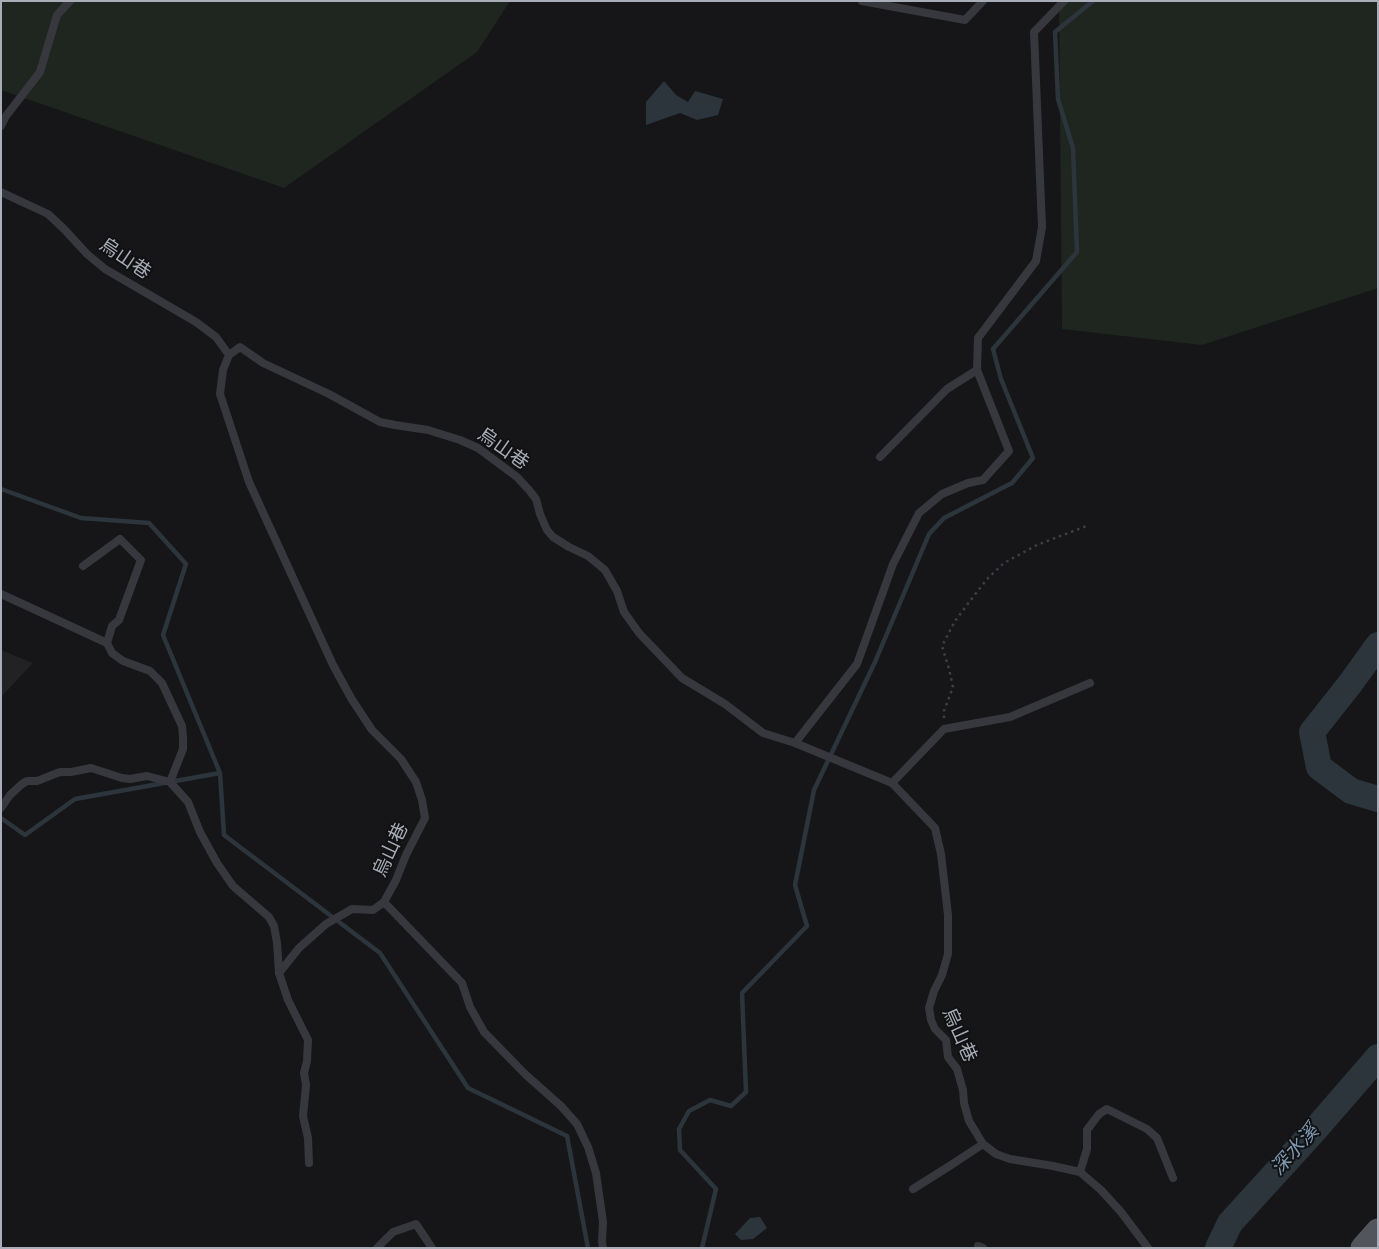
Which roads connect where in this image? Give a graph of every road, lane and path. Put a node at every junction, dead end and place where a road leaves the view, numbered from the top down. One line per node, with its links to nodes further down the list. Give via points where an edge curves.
1 (70, 1): 5 (lane, via 57,15 40,72)
2 (862, 1): 3 (lane, via 965,20)
3 (983, 1)
4 (1064, 1): 8 (lane, via 1034,32 1042,226 1036,261 978,338)
5 (1, 126)
6 (1, 192): 7 (lane, 烏山巷, via 48,214 105,269 196,322 216,337)
7 (229, 355): 16 (lane, 烏山巷, via 240,347 263,363 380,422 428,430 478,448 517,476 529,490 553,537 588,556 605,570 624,612 639,633 682,678 725,704 763,733); 20 (lane, 烏山巷, via 220,394 249,482 332,666 372,730 401,758 416,782 422,800 425,818)
8 (977, 370): 9 (lane, via 947,389); 16 (lane, via 1009,450 983,480 942,494 919,513 893,564 856,664)
9 (880, 457)
10 (1089, 525): 15 (path, via 1037,545 1004,563 988,578 955,621 942,646 953,687 944,710)
11 (83, 566): 13 (lane, via 120,539 141,560)
12 (1, 594): 13 (lane)
13 (107, 643): 17 (lane, via 112,653 123,661 150,671 162,683 182,726 183,748)
14 (1090, 683): 15 (lane, via 1010,717)
15 (944, 729): 18 (lane)
16 (795, 743): 18 (lane, 烏山巷)
17 (170, 782): 19 (lane, via 147,776 122,778 90,768 60,772 22,784); 21 (lane, via 188,802 200,832 233,886 269,917 274,926)
18 (892, 783): 22 (lane, 烏山巷, via 936,828 948,915 948,954 929,1008 935,1029 946,1040 948,1057 957,1069 969,1121)
19 (1, 808)
20 (384, 902): 21 (lane, via 373,910 352,909 326,924 299,948); 31 (lane, via 462,983 470,1007 484,1032 577,1124 596,1173)
21 (279, 973): 23 (lane, via 308,1040 303,1116)
22 (983, 1144): 24 (lane, 烏山巷, via 1010,1159); 26 (lane)
23 (309, 1163)
24 (1080, 1172): 25 (lane, via 1087,1149 1087,1130 1107,1109 1147,1129 1157,1138); 28 (lane, 烏山巷, via 1114,1205)
25 (1172, 1178)
26 (913, 1189)
27 (1378, 1231): 34 (main road)
28 (1143, 1246)
29 (377, 1248): 30 (lane, via 393,1232 416,1224)
30 (432, 1248)
31 (603, 1248)
32 (978, 1248): 33 (lane)
33 (983, 1248)
34 (1363, 1248)

